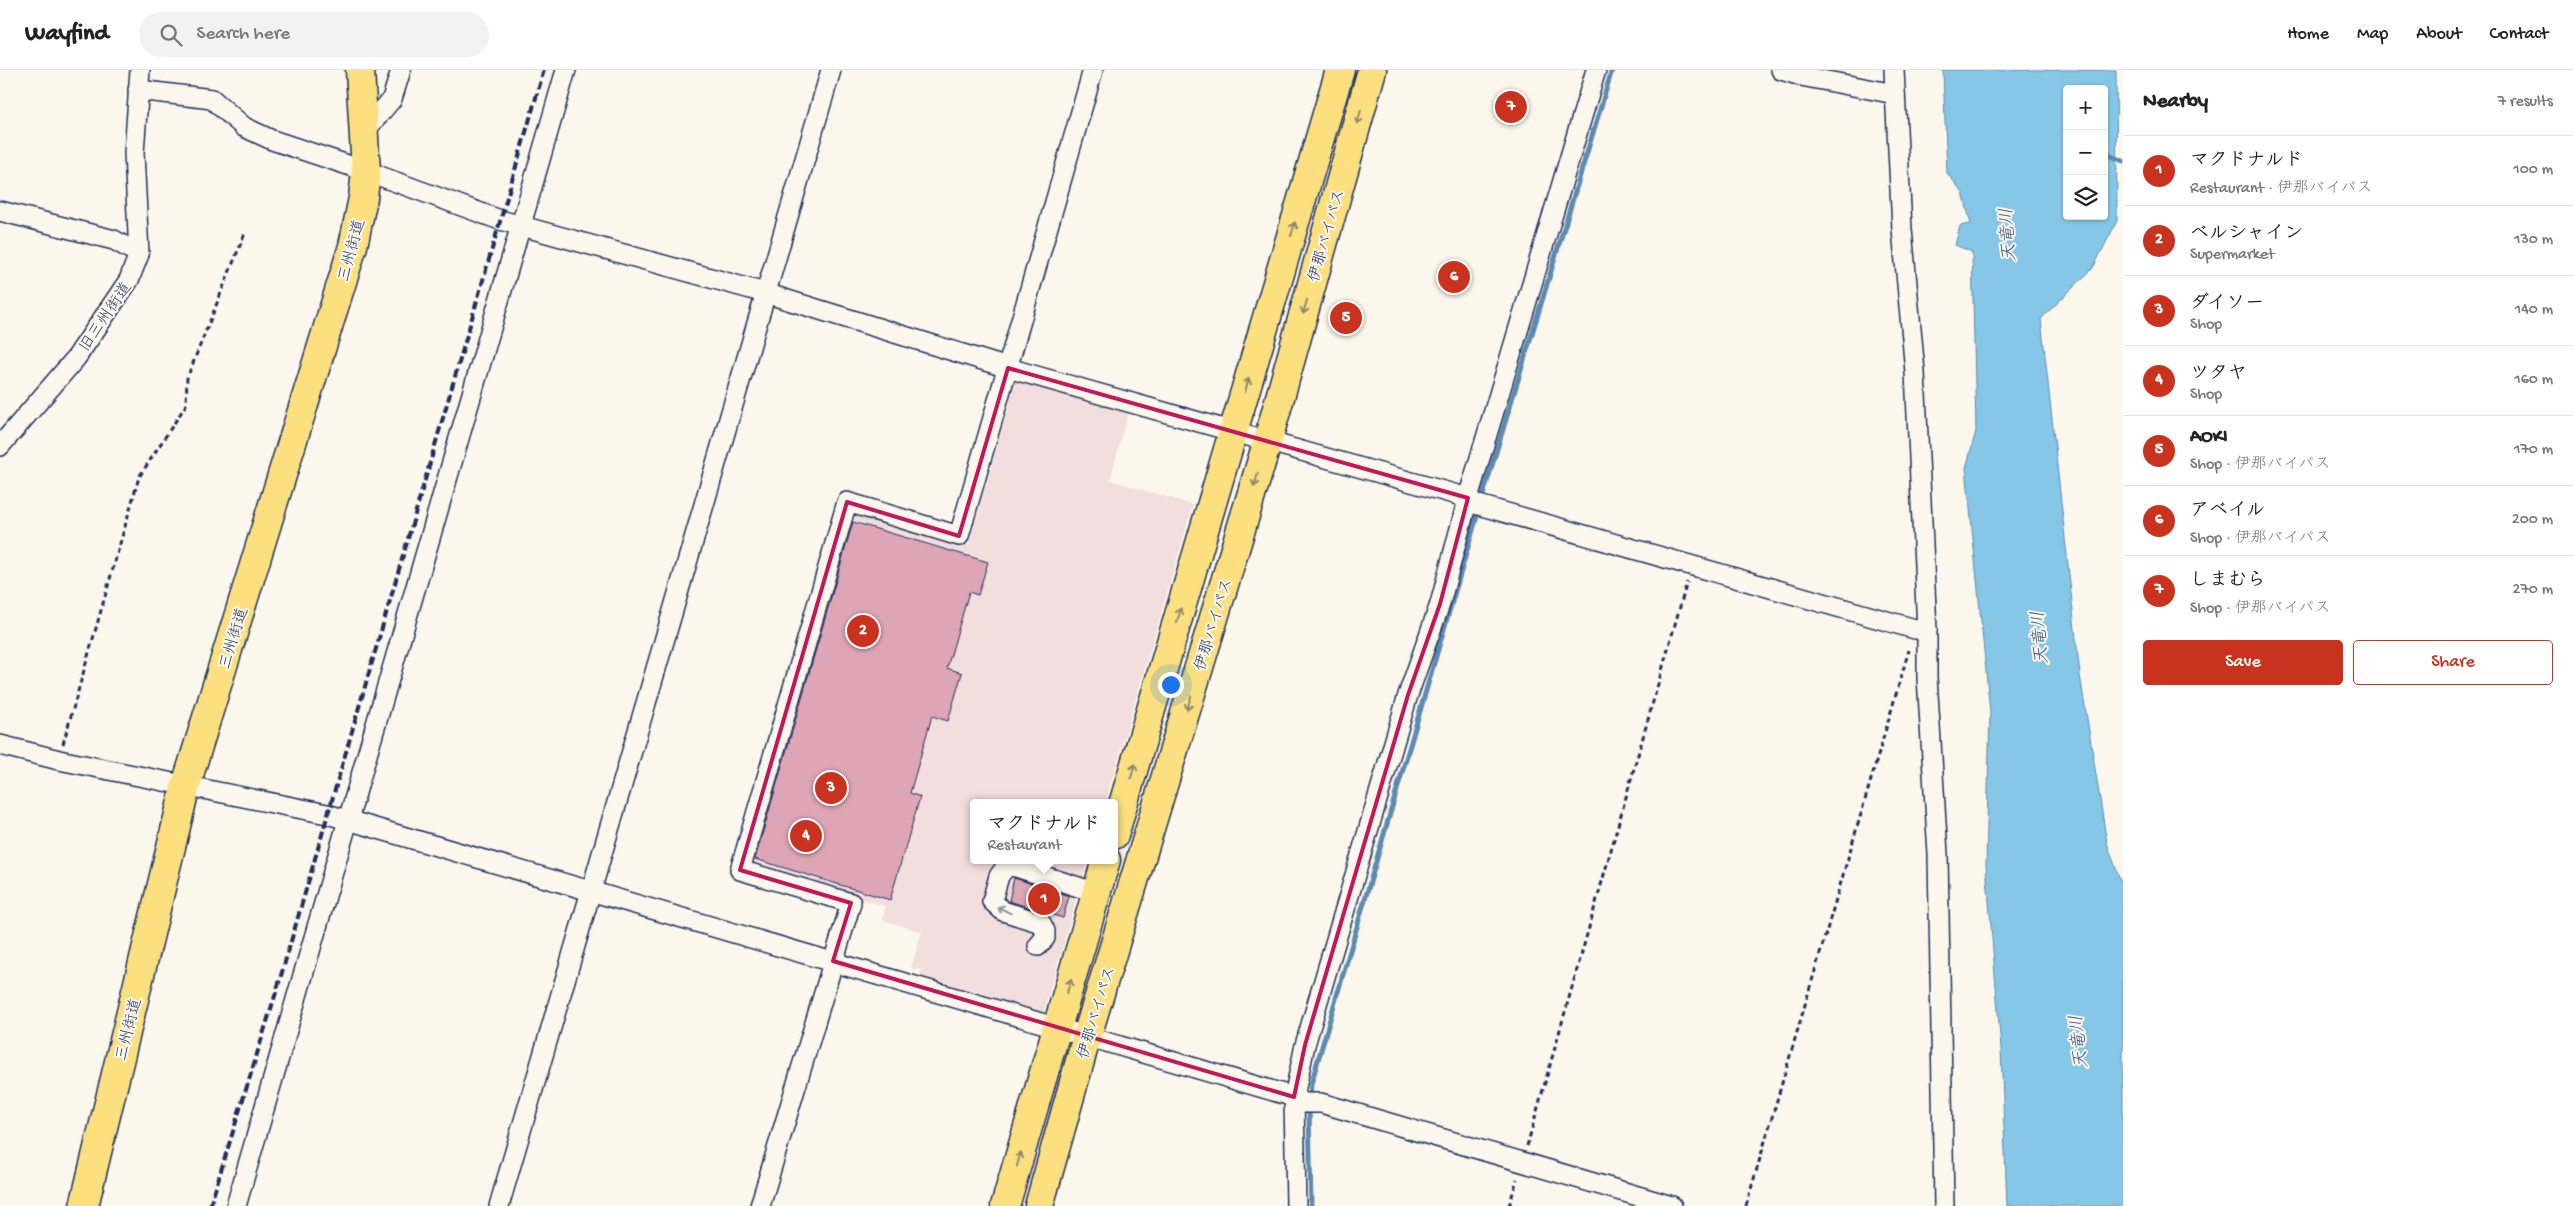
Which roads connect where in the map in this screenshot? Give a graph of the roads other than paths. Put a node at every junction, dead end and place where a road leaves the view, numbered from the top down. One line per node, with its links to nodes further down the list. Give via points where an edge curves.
1 (140, 70): 12 (street, 旧三州街道)
2 (360, 70): 14 (highway, 三州街道)
3 (401, 70): 14 (street, via 392,99)
4 (566, 70): 17 (street)
5 (831, 70): 19 (street)
6 (1093, 70): 20 (street)
7 (1340, 70): 21 (highway, 伊那バイパス, one-way to 7)
8 (1372, 70): 22 (highway, 伊那バイパス, one-way to 22)
9 (1596, 70): 24 (street)
10 (1781, 70): 13 (street)
11 (1894, 70): 13 (street)
12 (138, 90): 15 (street, via 212,99 244,127 272,140); 18 (street, 旧三州街道, via 134,153)
13 (1895, 94): 25 (street, via 1902,229 1915,372)
14 (365, 131): 15 (highway, 三州街道)
15 (366, 171): 17 (street); 27 (highway, 三州街道, via 353,246)
16 (0, 211): 18 (street, via 114,240)
17 (521, 226): 19 (street); 28 (street)
18 (138, 254): 23 (street, 旧三州街道, via 129,280 76,358)
19 (765, 293): 20 (street); 31 (street)
20 (1008, 368): 21 (street); 34 (street, via 959,536 847,502 740,870 851,903)
21 (1233, 432): 22 (street); 29 (highway, 伊那バイパス, one-way to 21)
22 (1268, 440): 24 (street); 36 (highway, 伊那バイパス, one-way to 36)
23 (0, 446)
24 (1468, 498): 25 (street, via 1475,504); 37 (street, via 1440,604 1408,695 1305,1045)
25 (1921, 629): 46 (street, via 1938,854)
26 (0, 745): 27 (street)
27 (186, 785): 28 (street); 38 (highway, 三州街道)
28 (348, 820): 31 (street); 39 (street)
29 (1118, 820)
30 (1105, 864): 32 (highway, 伊那バイパス)
31 (591, 891): 34 (street); 40 (street)
32 (1097, 893): 33 (street, one-way to 32, via 1045,938 1041,923 1003,911 992,901 998,876 1005,868 1013,866); 35 (highway, 伊那バイパス, one-way to 32)
33 (1038, 946)
34 (834, 961): 35 (street); 41 (street)
35 (1057, 1026): 36 (street); 42 (highway, 伊那バイパス, one-way to 35)
36 (1087, 1036): 37 (street); 43 (highway, 伊那バイパス)
37 (1306, 1101): 44 (street); 45 (street)
38 (84, 1206)
39 (236, 1206)
40 (499, 1206)
41 (760, 1206)
42 (1006, 1206)
43 (1039, 1206)
44 (1296, 1206)
45 (1672, 1206)
46 (1944, 1206)

